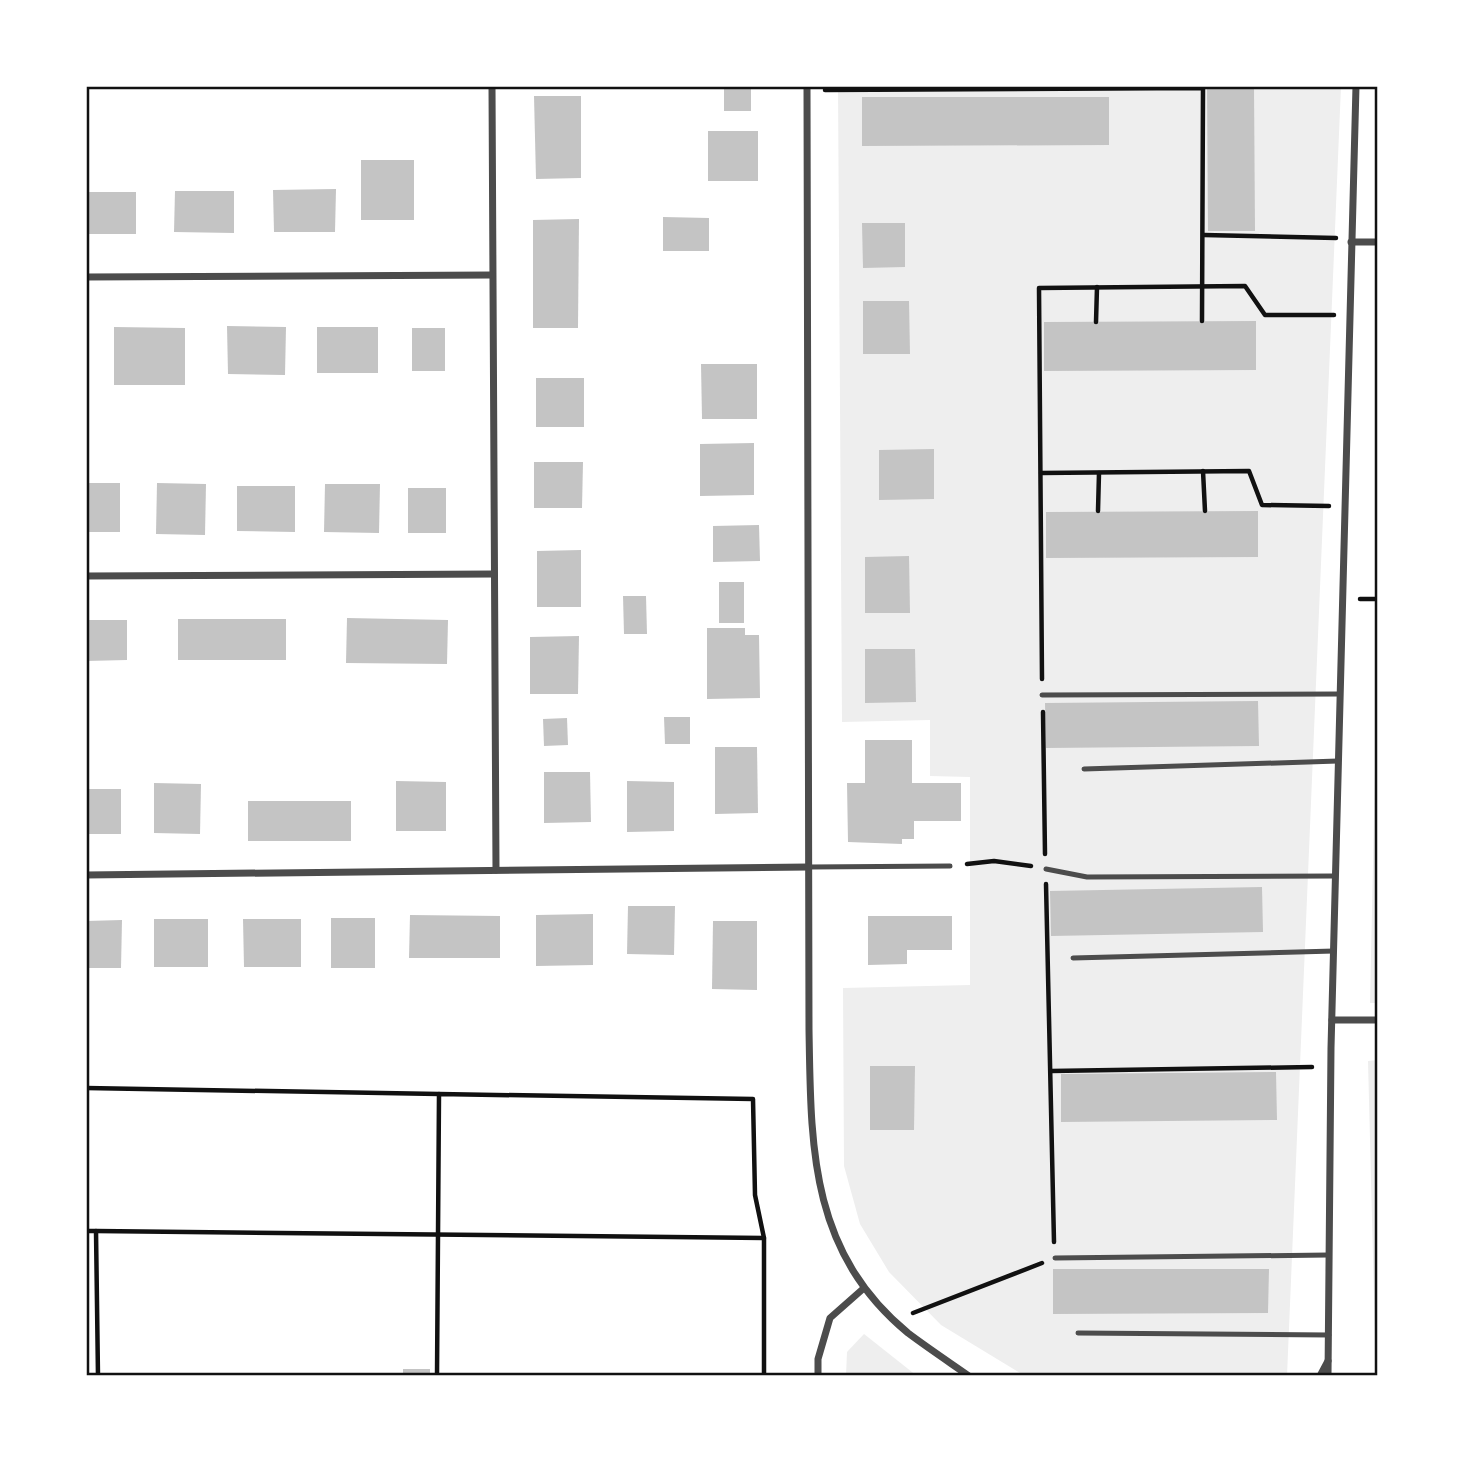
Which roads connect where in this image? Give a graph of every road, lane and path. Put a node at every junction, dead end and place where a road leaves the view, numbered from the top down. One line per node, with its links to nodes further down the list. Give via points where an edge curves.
1 (492, 86): 10 (street)
2 (1356, 86): 8 (street)
3 (945, 87): 4 (path); 6 (path)
4 (1123, 87): 5 (path)
5 (1203, 87): 7 (path)
6 (807, 88): 30 (street)
7 (1204, 235): 8 (path); 12 (path)
8 (1351, 240): 9 (street); 14 (street)
9 (1378, 242)
10 (492, 275): 11 (street); 23 (street)
11 (86, 277)
12 (1203, 286): 13 (path); 14 (path, via 1245,286 1265,315); 15 (path)
13 (1097, 287): 16 (path); 18 (path, via 1039,288)
14 (1349, 315): 20 (street)
15 (1202, 321)
16 (1096, 322)
17 (1203, 471): 19 (path); 20 (path, via 1249,471 1262,505); 22 (path)
18 (1041, 473): 19 (path); 26 (path)
19 (1099, 473): 21 (path)
20 (1344, 506): 25 (street)
21 (1098, 511)
22 (1205, 511)
23 (494, 574): 24 (street); 32 (street)
24 (86, 576)
25 (1340, 694): 26 (lane); 27 (street)
26 (1042, 695): 31 (path)
27 (1338, 761): 28 (lane); 34 (street)
28 (1084, 769)
29 (950, 866): 30 (lane); 31 (path, via 994,861)
30 (809, 867): 32 (street); 49 (street, via 814,1154 823,1206)
31 (1046, 869): 34 (lane, via 1087,877); 40 (path)
32 (496, 870): 33 (street)
33 (86, 875)
34 (1335, 876): 35 (street)
35 (1334, 951): 36 (lane); 37 (street)
36 (1073, 958)
37 (1332, 1020): 38 (street); 39 (street)
38 (1378, 1020)
39 (1331, 1067): 40 (path); 47 (street)
40 (1051, 1070): 48 (path)
41 (86, 1088): 42 (path)
42 (439, 1094): 45 (path); 46 (path, via 752,1099 755,1195)
43 (86, 1231): 44 (path)
44 (96, 1231): 45 (path); 54 (path)
45 (438, 1234): 46 (path); 55 (path)
46 (764, 1238): 56 (path)
47 (1328, 1255): 48 (lane); 52 (street)
48 (1055, 1258): 50 (path)
49 (864, 1288): 50 (street); 57 (street, via 830,1318)
50 (895, 1320): 58 (street)
51 (1078, 1333): 52 (lane)
52 (1329, 1335): 53 (street)
53 (1329, 1361): 59 (street); 60 (street)
54 (98, 1376)
55 (437, 1376)
56 (764, 1376)
57 (818, 1376)
58 (969, 1376)
59 (1320, 1376)
60 (1328, 1376)

